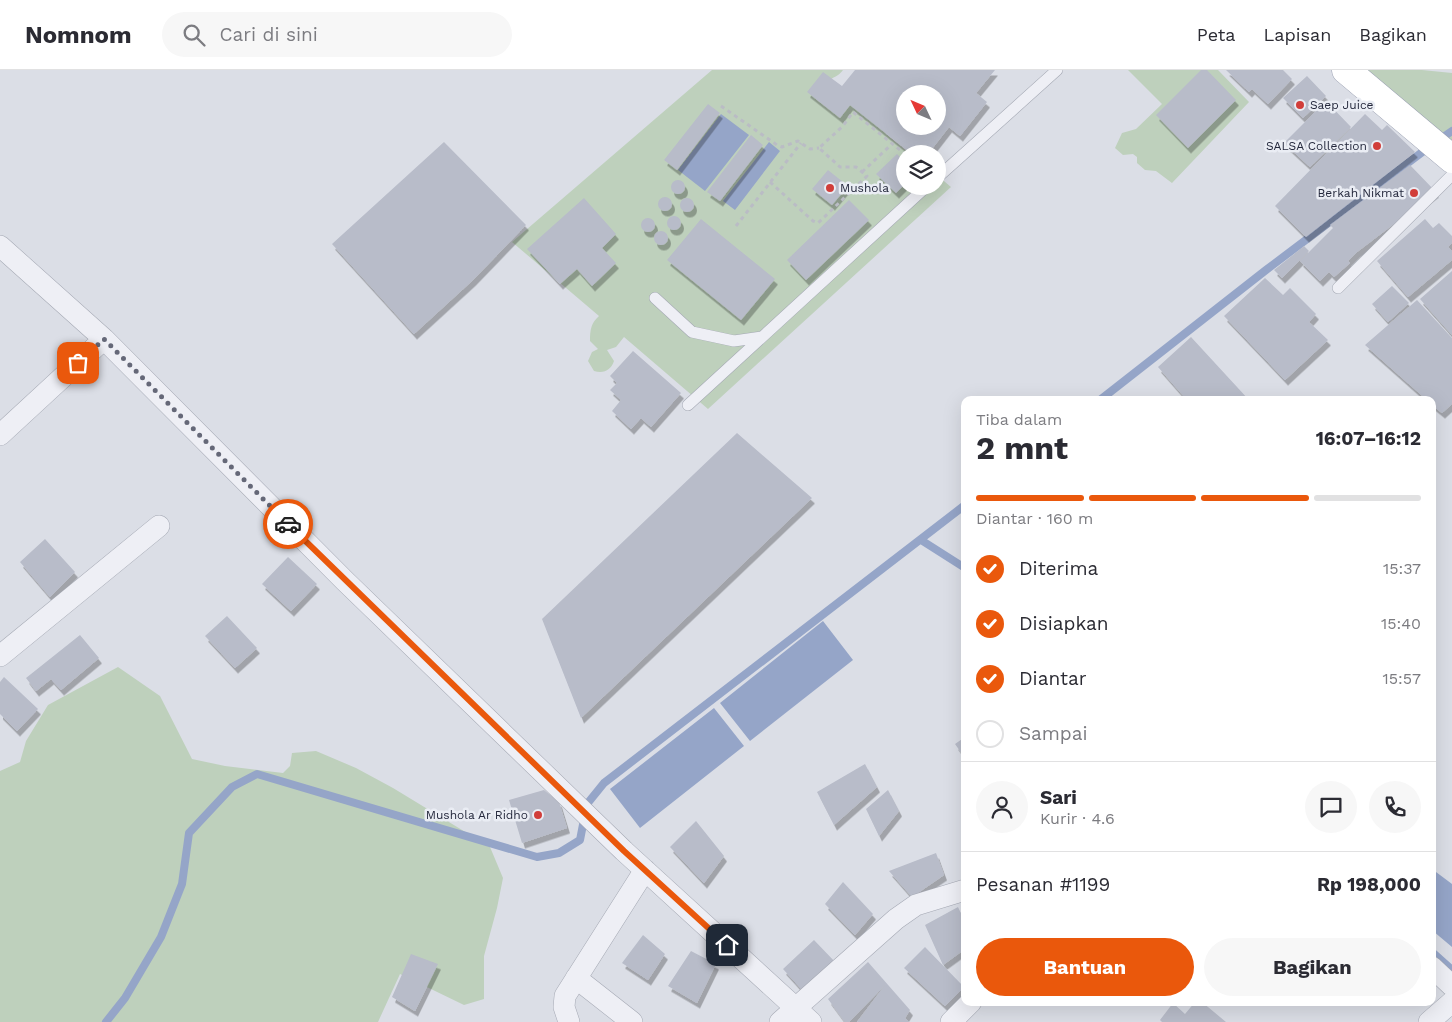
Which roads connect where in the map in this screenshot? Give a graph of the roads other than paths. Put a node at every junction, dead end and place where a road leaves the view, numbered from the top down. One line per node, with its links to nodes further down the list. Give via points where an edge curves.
1 (1057, 70): 4 (lane)
2 (1346, 70): 3 (main road)
3 (1452, 159)
4 (946, 170)
5 (1452, 175): 8 (lane)
6 (917, 195): 10 (lane)
7 (0, 246): 11 (street)
8 (1338, 288)
9 (655, 298): 10 (lane, via 692,332 734,341)
10 (762, 337): 12 (lane)
11 (104, 339): 13 (street); 16 (street, via 345,581)
12 (688, 405)
13 (0, 435)
14 (158, 526): 15 (street)
15 (0, 656)
16 (645, 870): 19 (street); 23 (street)
17 (961, 891): 23 (street, via 910,909)
18 (1436, 971): 20 (street)
19 (576, 978): 24 (street, via 564,996); 25 (street)
20 (1452, 986)
21 (1452, 1002): 28 (street)
22 (967, 1006): 27 (street)
23 (787, 1014): 26 (street)
24 (568, 1022)
25 (632, 1022)
26 (811, 1022)
27 (951, 1022)
28 (1428, 1022)

